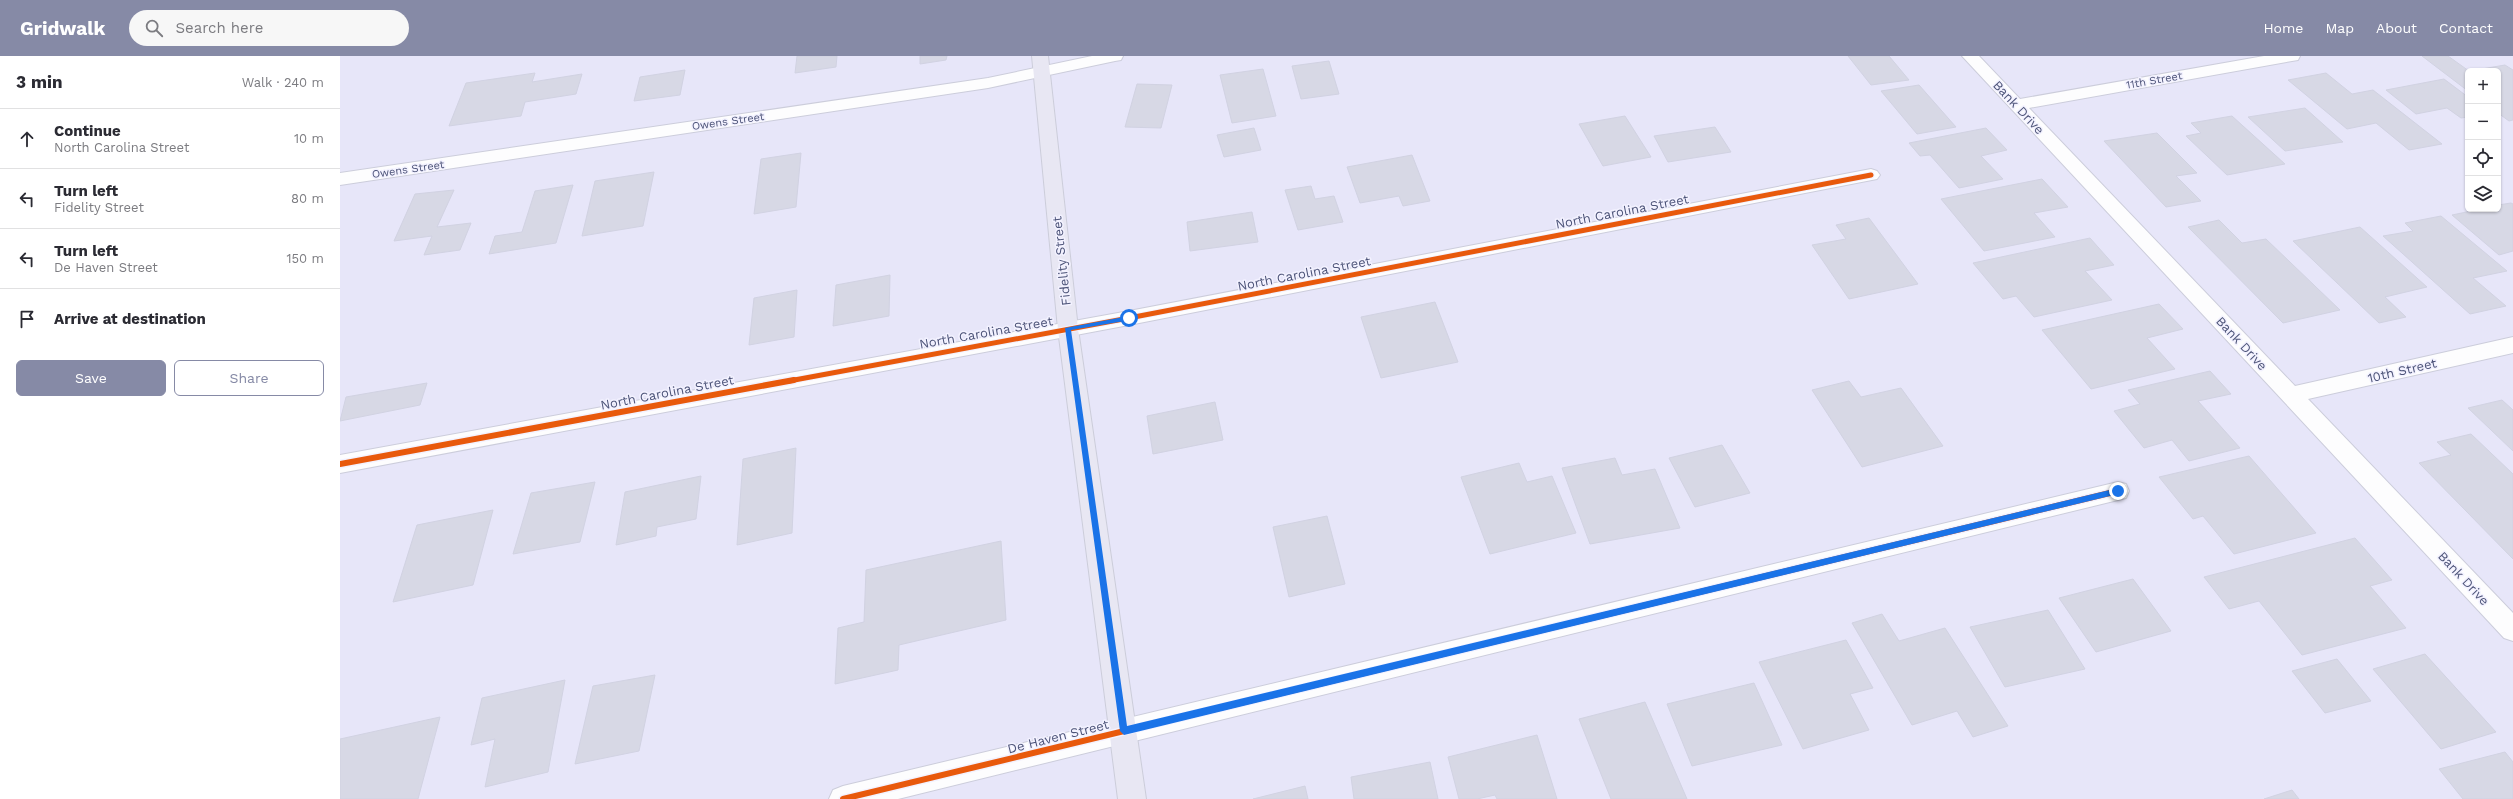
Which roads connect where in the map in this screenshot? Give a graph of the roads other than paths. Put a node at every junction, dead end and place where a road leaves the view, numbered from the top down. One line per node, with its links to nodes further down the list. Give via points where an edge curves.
1 (1115, 56): 4 (street, Owens Street)
2 (1970, 56): 5 (street, Bank Drive)
3 (2292, 56): 5 (street, 11th Street)
4 (1041, 63): 7 (street, Owens Street, via 988,83); 8 (main road, Fidelity Street)
5 (2016, 105): 10 (street, Bank Drive)
6 (1871, 175): 8 (street, North Carolina Street)
7 (340, 179)
8 (1068, 328): 11 (street, North Carolina Street); 14 (main road, Fidelity Street)
9 (2513, 344): 10 (street, 10th Street)
10 (2292, 395): 13 (street, Bank Drive)
11 (340, 464)
12 (2118, 491): 14 (street, De Haven Street)
13 (2513, 630)
14 (1124, 731): 15 (street, De Haven Street); 16 (main road, Fidelity Street)
15 (843, 799)
16 (1132, 799)

